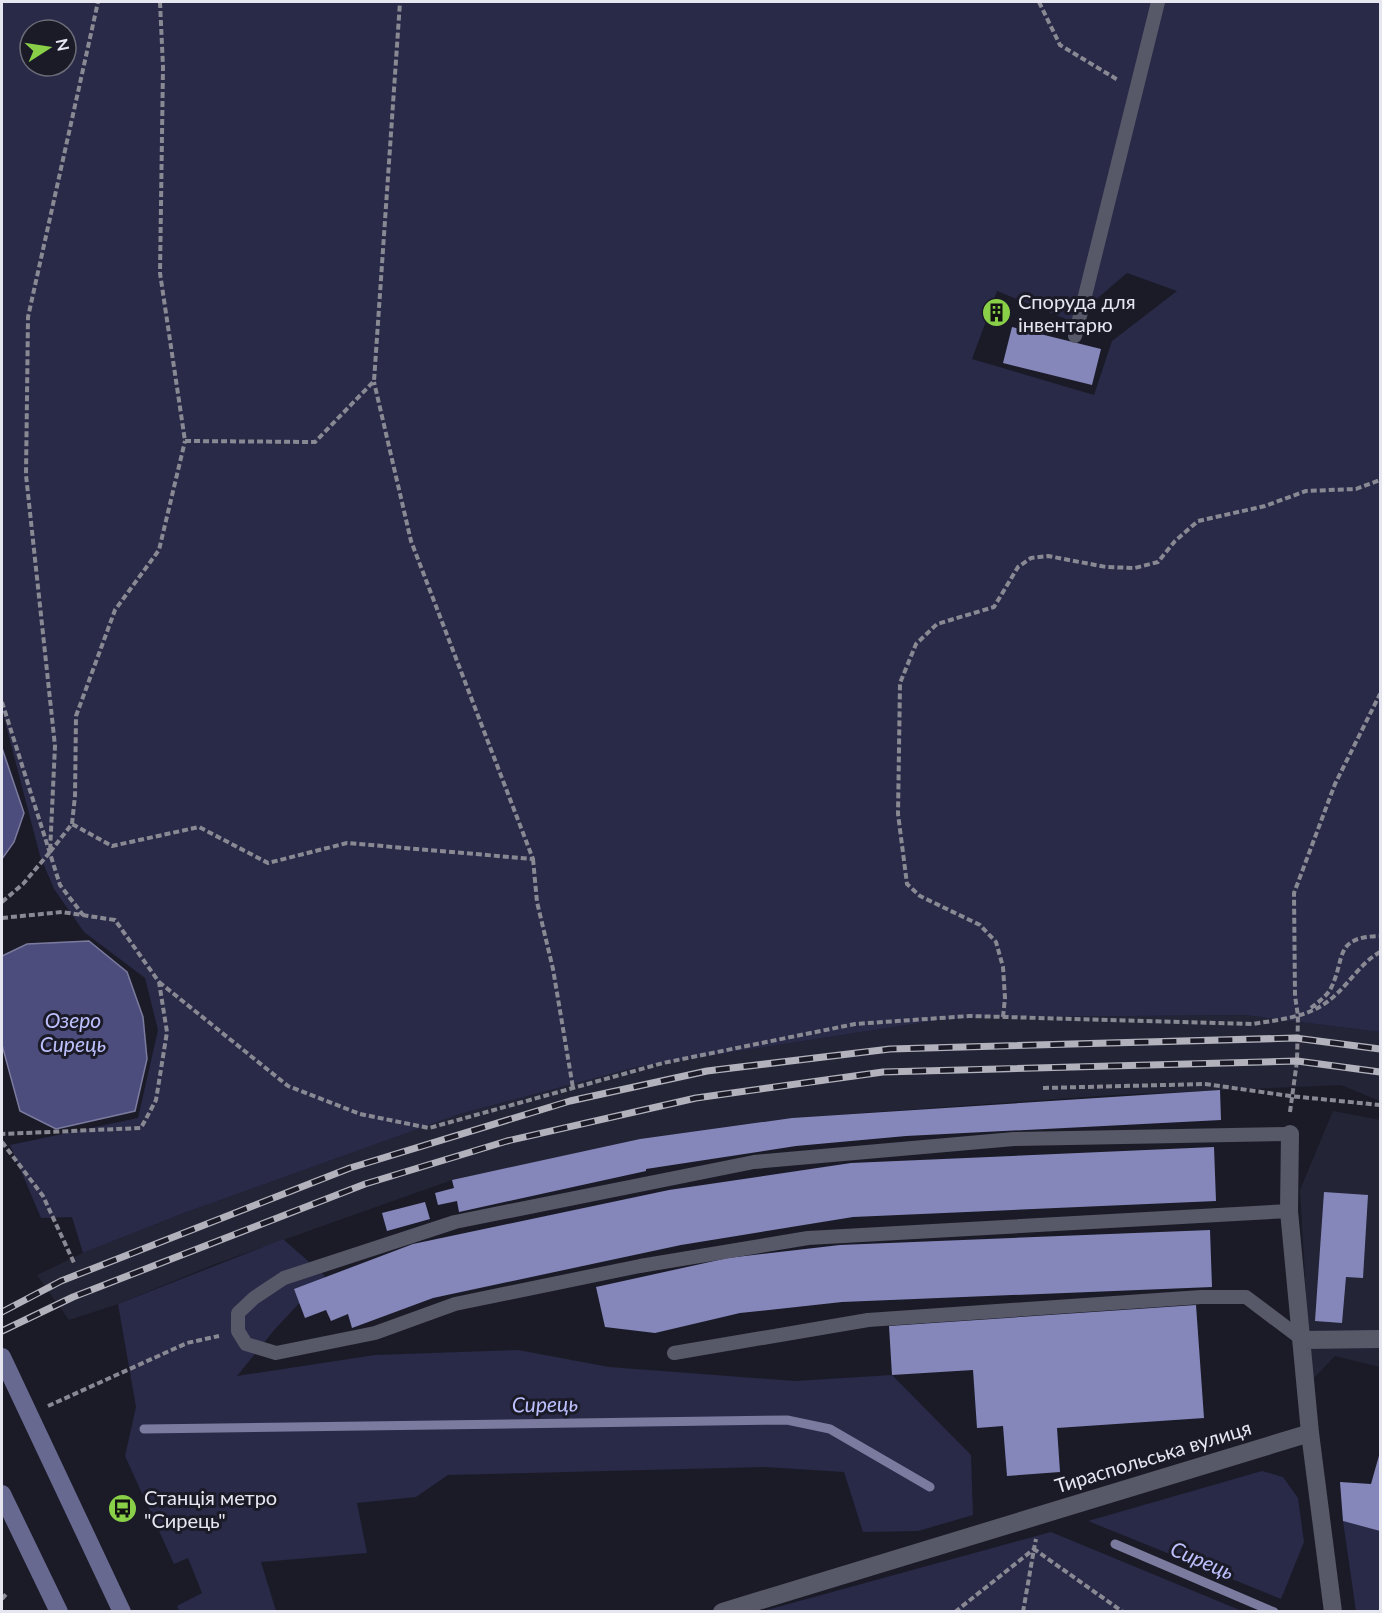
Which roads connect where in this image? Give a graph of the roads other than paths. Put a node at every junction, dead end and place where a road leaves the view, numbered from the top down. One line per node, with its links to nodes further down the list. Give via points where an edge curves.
1 (1158, 2): 2 (lane)
2 (1074, 336)
3 (1290, 1134): 4 (street); 4 (lane, via 1014,1139 754,1162 455,1222 350,1255 284,1278 254,1298 238,1313 238,1331 246,1344 276,1353 375,1334 455,1304 640,1266 808,1238)
4 (1289, 1210): 6 (street)
5 (1380, 1338): 6 (street)
6 (1303, 1340): 7 (lane, via 1246,1297 1201,1297 868,1320); 9 (street)
7 (674, 1353)
8 (2, 1357): 12 (main road)
9 (1310, 1433): 13 (street, Тираспольська вулиця); 14 (street)
10 (2, 1494): 11 (main road)
11 (59, 1611)
12 (122, 1611)
13 (722, 1611)
14 (1333, 1611)

